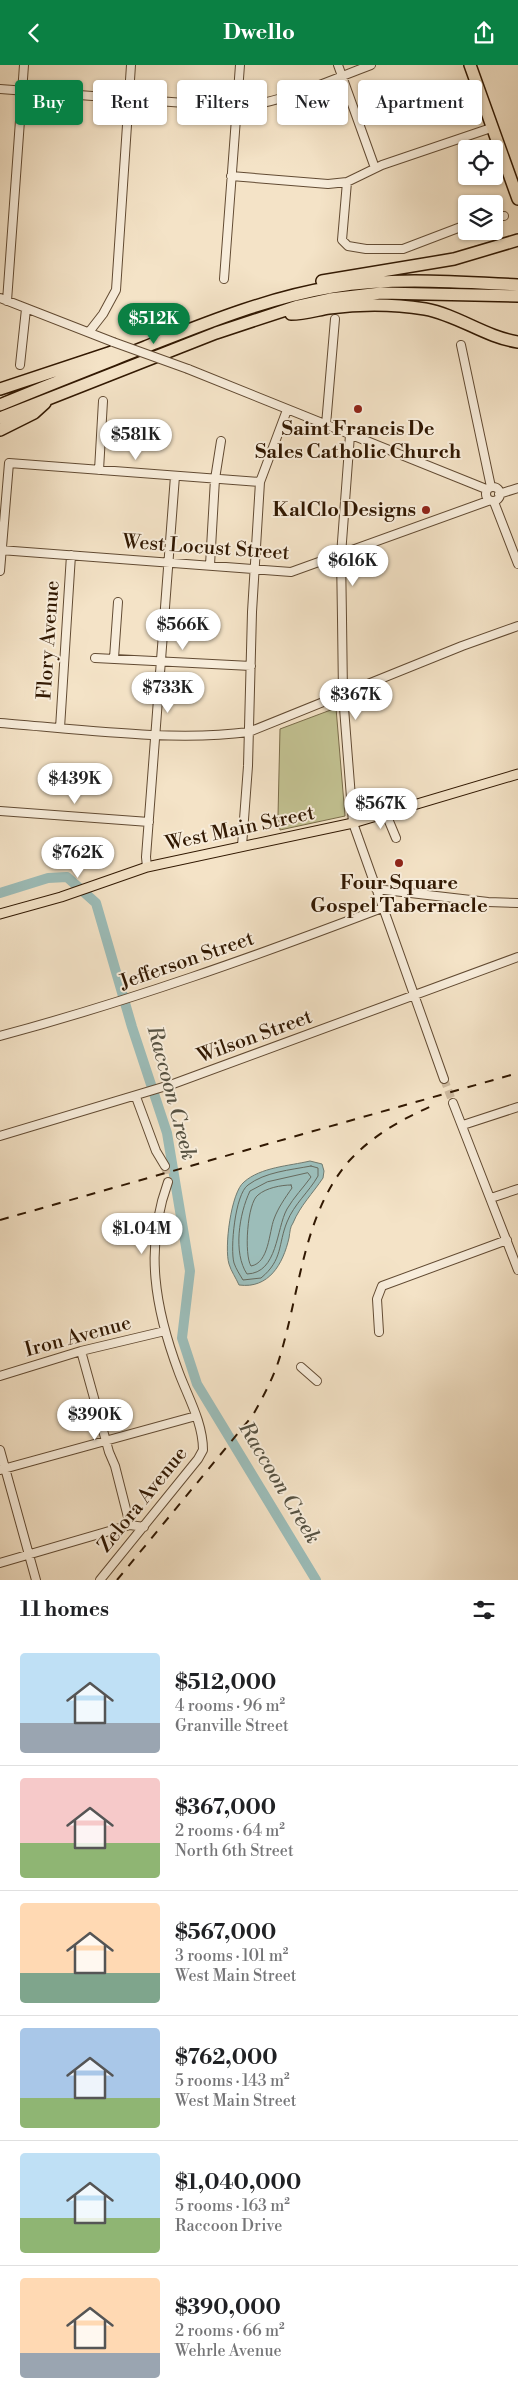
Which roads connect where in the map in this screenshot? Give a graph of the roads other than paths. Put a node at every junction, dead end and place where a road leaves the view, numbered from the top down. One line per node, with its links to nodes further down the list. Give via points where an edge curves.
1 (24, 65): 9 (street)
2 (131, 65): 10 (street)
3 (240, 65): 11 (street)
4 (338, 65): 8 (street)
5 (371, 65): 8 (street)
6 (470, 65): 18 (highway)
7 (475, 65): 22 (highway)
8 (342, 75): 14 (street); 19 (street)
9 (23, 80)
10 (130, 80)
11 (239, 80)
12 (0, 89): 13 (street)
13 (15, 90)
14 (267, 101)
15 (19, 125): 29 (street)
16 (127, 125): 34 (street, via 116,290 103,315)
17 (235, 125): 20 (street)
18 (491, 128): 19 (street); 23 (highway)
19 (375, 169): 21 (street)
20 (231, 176): 21 (street, via 328,184); 26 (street)
21 (347, 182): 24 (street, via 342,240 348,246 403,249)
22 (518, 182)
23 (518, 199)
24 (458, 228)
25 (518, 240): 30 (highway, via 454,259 311,283 262,298)
26 (224, 279)
27 (518, 285): 30 (highway, via 424,281 351,285 299,293)
28 (518, 296): 32 (highway, via 381,293 330,299)
29 (4, 300): 31 (street)
30 (248, 308): 37 (highway)
31 (26, 309): 34 (street); 38 (street)
32 (270, 314): 35 (highway, via 297,314 354,306 400,306 439,313 508,341); 40 (highway)
33 (335, 319): 45 (street)
34 (89, 332): 43 (street, bridge)
35 (518, 342)
36 (460, 345): 53 (street)
37 (142, 348): 39 (highway, via 120,349); 42 (highway)
38 (20, 365)
39 (0, 389)
40 (51, 397): 44 (highway); 46 (highway, via 34,413)
41 (102, 401): 49 (street)
42 (0, 405)
43 (287, 410): 45 (street); 52 (street)
44 (0, 418)
45 (326, 425): 47 (street)
46 (0, 430)
47 (350, 435): 53 (street); 59 (street)
48 (221, 441): 51 (street)
49 (99, 470): 50 (street); 57 (street, via 9,463)
50 (175, 476): 51 (street); 60 (street)
51 (215, 479): 52 (street); 62 (street)
52 (260, 482): 63 (street)
53 (488, 488): 55 (street, via 497,488); 56 (street)
54 (518, 488): 55 (street)
55 (499, 494): 56 (street, via 499,499)
56 (491, 501): 59 (street, West Locust Street); 61 (street)
57 (1, 550): 58 (street, West Locust Street); 64 (street)
58 (71, 555): 60 (street, West Locust Street); 73 (street, Flory Avenue)
59 (341, 555): 63 (street, West Locust Street, via 297,571); 71 (street)
60 (169, 563): 62 (street, West Locust Street); 69 (street)
61 (518, 564)
62 (210, 565): 63 (street, West Locust Street)
63 (255, 569): 70 (street)
64 (0, 571)
65 (118, 602): 68 (street)
66 (518, 626): 71 (street)
67 (95, 658): 68 (street)
68 (114, 658): 69 (street)
69 (161, 661): 70 (street); 75 (street)
70 (251, 666): 74 (street)
71 (343, 695): 74 (street); 80 (street)
72 (0, 723): 73 (street)
73 (60, 728): 75 (street)
74 (249, 732): 75 (street); 82 (street)
75 (155, 734): 79 (street)
76 (518, 774): 78 (main road, West Main Street)
77 (0, 811): 79 (street)
78 (386, 814): 80 (main road, West Main Street); 81 (street)
79 (149, 822): 83 (street)
80 (353, 823): 82 (main road, West Main Street); 84 (street)
81 (396, 838)
82 (242, 846): 83 (main road, West Main Street)
83 (147, 867): 87 (main road, West Main Street, via 61,897)
84 (376, 889): 85 (street); 86 (street)
85 (518, 903)
86 (382, 909): 89 (street); 90 (street, Jefferson Street, via 150,992)
87 (0, 913)
88 (518, 957): 89 (street, Wilson Street)
89 (414, 995): 91 (street); 92 (street, Wilson Street)
90 (0, 1036)
91 (444, 1079)
92 (140, 1095): 96 (street, Wilson Street); 97 (street, via 148,1134)
93 (453, 1103): 95 (street)
94 (518, 1107): 95 (street)
95 (463, 1125): 100 (street)
96 (0, 1136)
97 (165, 1166)
98 (168, 1182): 103 (street, via 157,1215 153,1245 156,1287)
99 (518, 1189): 100 (street)
100 (491, 1198): 101 (street)
101 (507, 1240): 102 (street); 104 (street, via 382,1286 377,1299)
102 (518, 1270)
103 (165, 1331): 105 (street, Iron Avenue); 109 (street)
104 (379, 1332)
105 (81, 1351): 107 (street, Iron Avenue); 110 (street)
106 (301, 1367): 108 (street)
107 (0, 1376)
108 (317, 1381)
109 (196, 1416): 110 (street); 114 (street, Zelora Avenue, via 203,1450)
110 (106, 1441): 112 (street); 113 (street, via 116,1466)
111 (0, 1450): 112 (street)
112 (3, 1469): 115 (street)
113 (130, 1525): 114 (street); 115 (street)
114 (144, 1527): 118 (street, Zelora Avenue)
115 (29, 1554): 116 (street); 117 (street)
116 (0, 1563)
117 (36, 1580)
118 (100, 1580)

